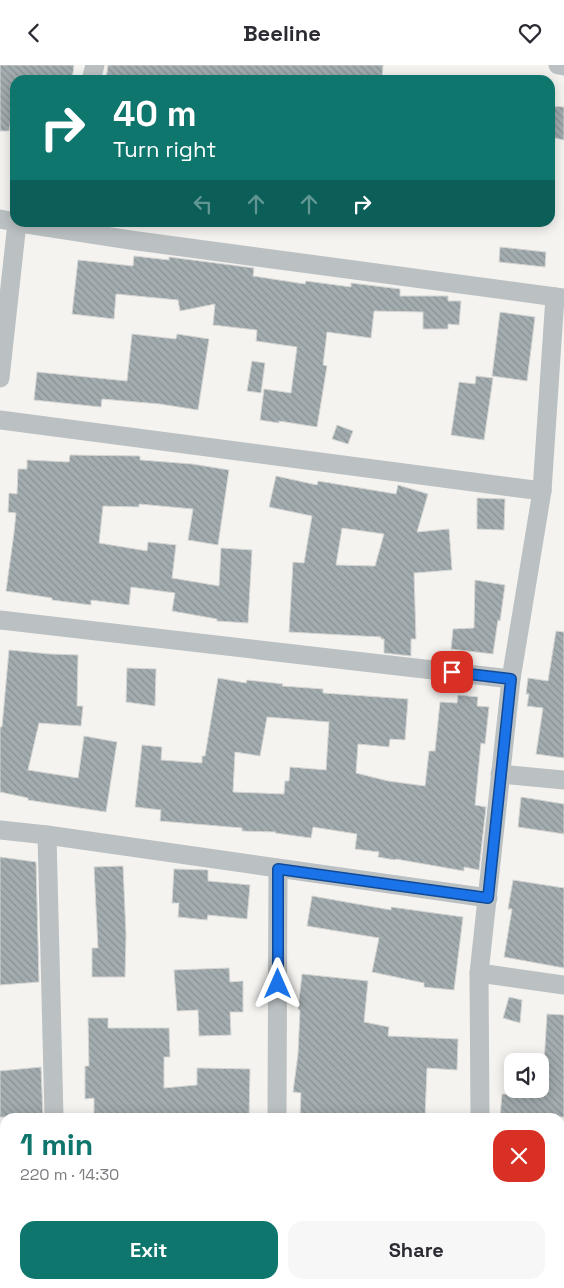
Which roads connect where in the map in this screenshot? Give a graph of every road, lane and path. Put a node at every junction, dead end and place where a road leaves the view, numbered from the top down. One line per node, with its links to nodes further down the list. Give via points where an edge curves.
1 (558, 65): 2 (street)
2 (564, 66)
3 (16, 227): 6 (street)
4 (66, 227): 5 (street, via 130,240)
5 (560, 297): 8 (street)
6 (0, 377)
7 (0, 420): 8 (street)
8 (542, 491): 10 (street)
9 (0, 620): 10 (street)
10 (511, 679): 11 (street)
11 (500, 774): 12 (street); 16 (street)
12 (564, 780)
13 (0, 830): 14 (street)
14 (47, 835): 15 (street); 19 (street)
15 (278, 869): 16 (street); 20 (street)
16 (488, 898): 17 (street)
17 (479, 973): 18 (street); 21 (street)
18 (564, 985)
19 (54, 1113)
20 (277, 1113)
21 (480, 1113)

